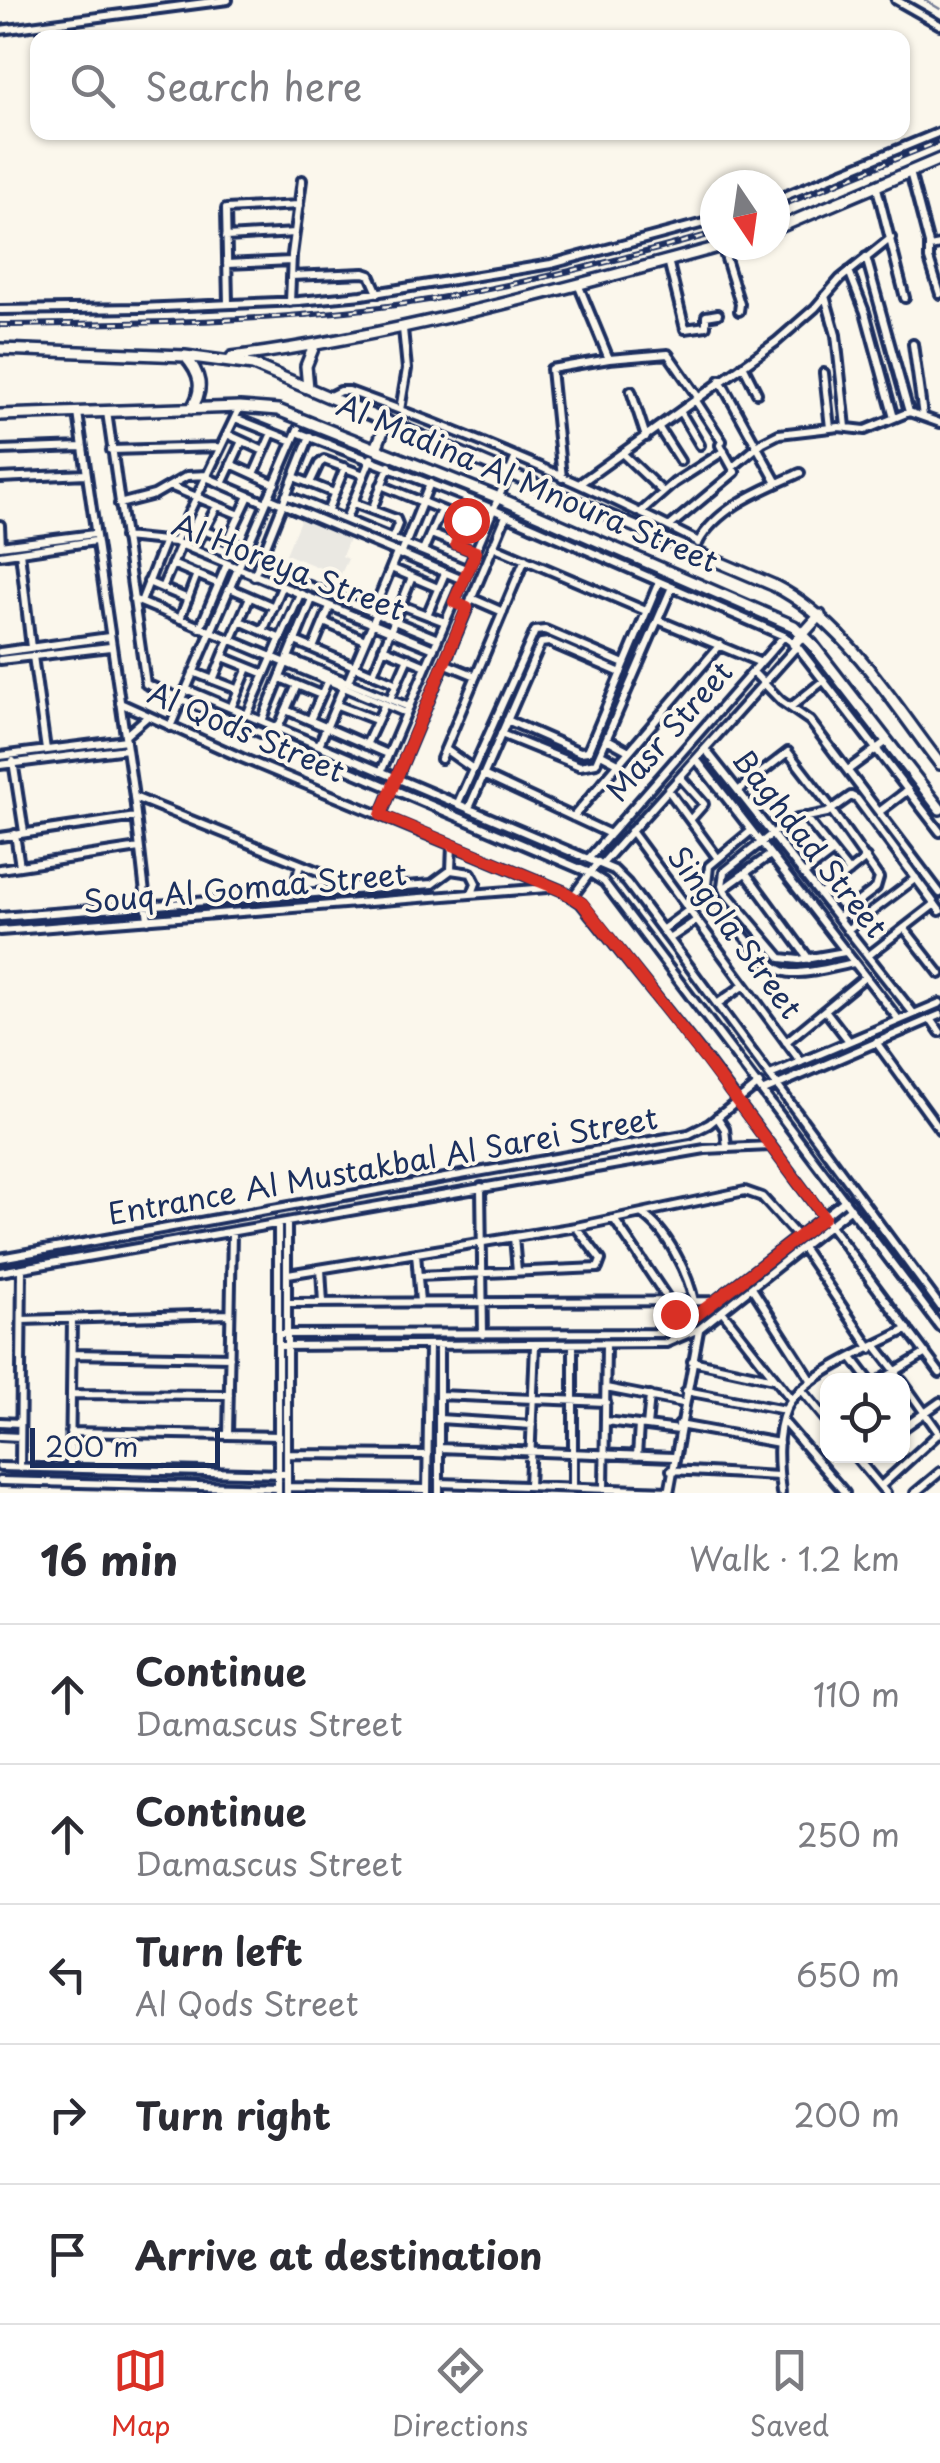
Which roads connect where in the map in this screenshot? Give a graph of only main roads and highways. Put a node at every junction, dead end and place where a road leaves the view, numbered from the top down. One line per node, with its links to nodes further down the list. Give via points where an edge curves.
1 (940, 159): 2 (main road)
2 (790, 223)
3 (700, 252): 4 (main road)
4 (314, 346): 7 (main road); 8 (main road, via 306,366)
5 (0, 349): 6 (main road, Al Madina Al Mnoura Street)
6 (185, 356): 7 (main road, Al Madina Al Mnoura Street); 9 (main road, via 200,382)
7 (221, 358): 8 (main road, Al Madina Al Mnoura Street, via 254,364)
8 (308, 388): 11 (main road, Al Madina Al Mnoura Street)
9 (191, 409): 10 (main road, Al Madina Al Mnoura Street); 14 (main road, Al Madina Al Mnoura Street, via 278,410)
10 (0, 415)
11 (387, 420): 13 (main road, Al Madina Al Mnoura Street); 14 (main road)
12 (445, 428): 13 (main road)
13 (439, 442): 17 (main road, Al Madina Al Mnoura Street)
14 (376, 446): 15 (main road, Al Madina Al Mnoura Street)
15 (391, 453): 16 (main road); 18 (main road, Al Madina Al Mnoura Street)
16 (388, 465)
17 (683, 549): 20 (main road); 23 (main road, Al Madina Al Mnoura Street, via 773,585)
18 (626, 552): 19 (main road); 20 (main road, Al Madina Al Mnoura Street)
19 (619, 565)
20 (672, 572): 21 (main road, Al Madina Al Mnoura Street)
21 (701, 584): 22 (main road); 24 (main road, Al Madina Al Mnoura Street)
22 (695, 597)
23 (820, 615): 24 (main road); 26 (main road, Al Madina Al Mnoura Street)
24 (804, 634): 25 (main road); 27 (main road, Al Madina Al Mnoura Street)
25 (796, 645)
26 (940, 764)
27 (939, 807)

